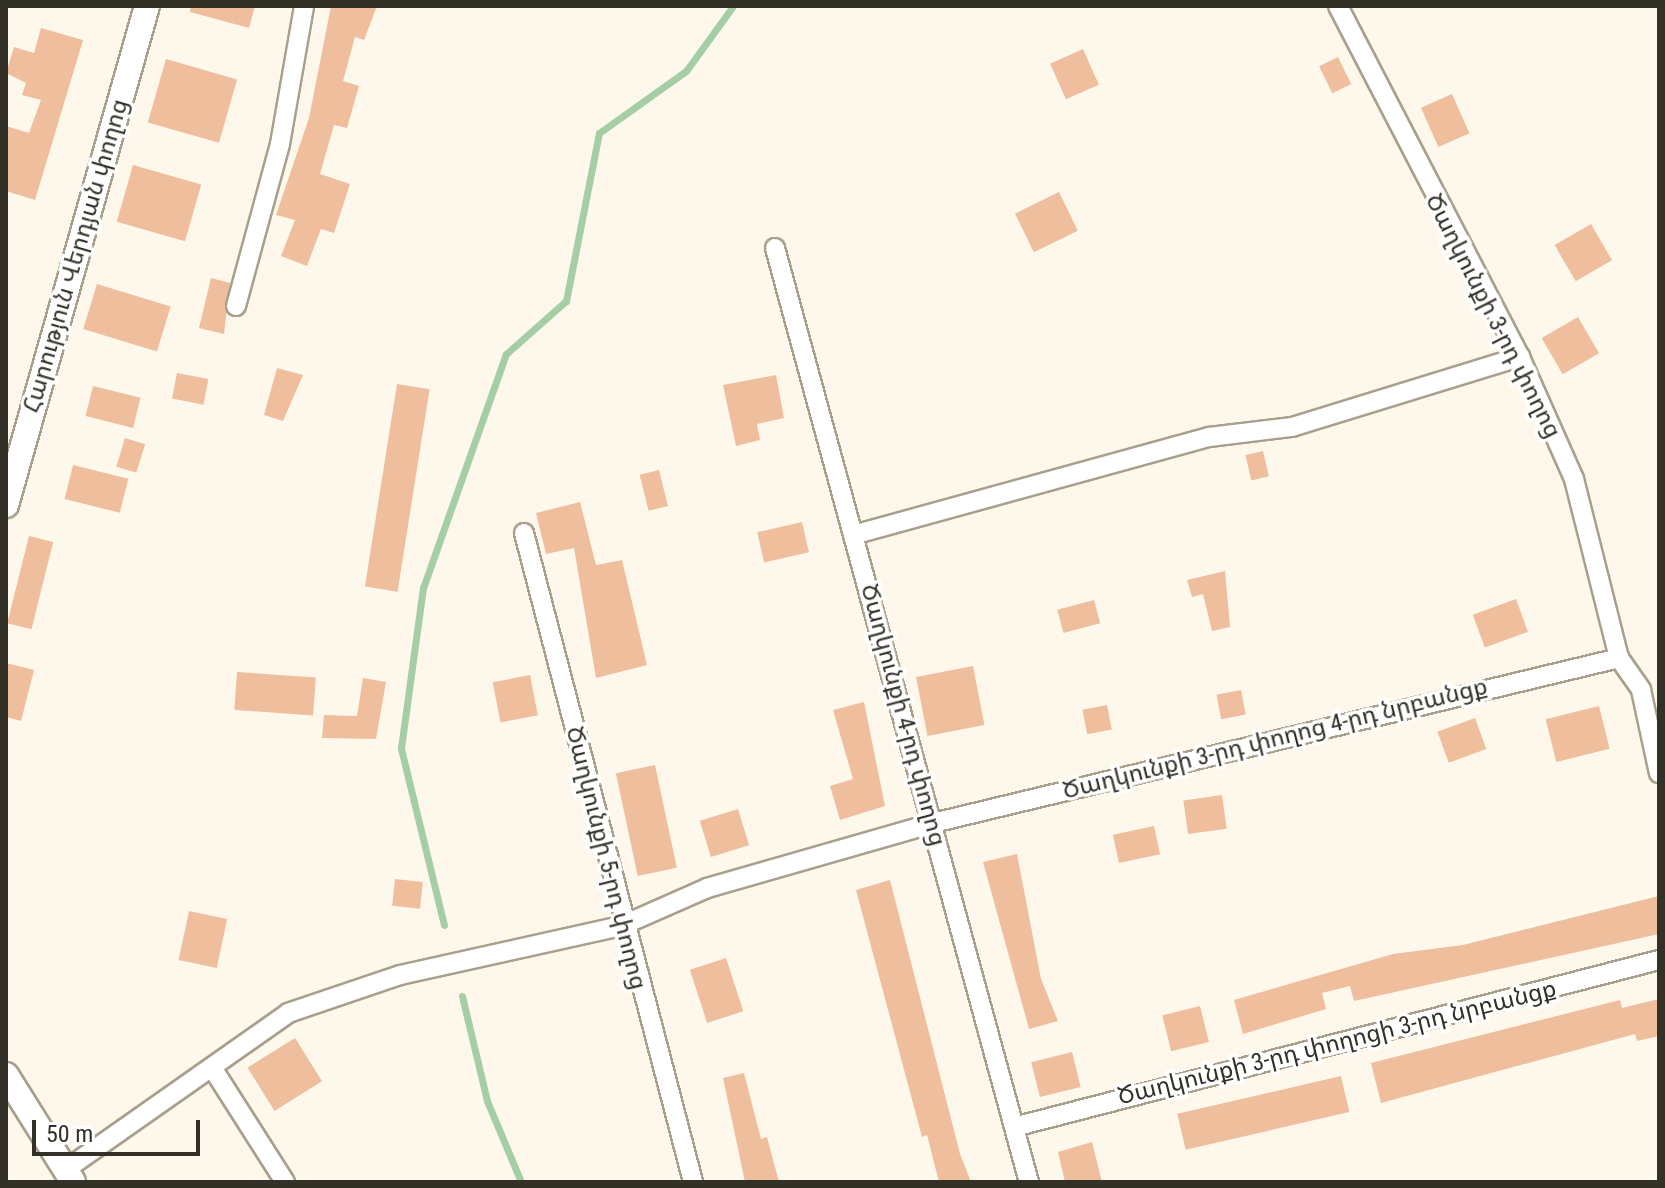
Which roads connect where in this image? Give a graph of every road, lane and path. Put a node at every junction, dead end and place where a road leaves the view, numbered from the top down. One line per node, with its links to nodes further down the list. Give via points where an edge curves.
1 (147, 6): 7 (street, Հարություն Վերդյան փողոց)
2 (304, 6): 5 (street, via 280,144)
3 (1338, 6): 6 (street, Ծաղկունքի 3-րդ փողոց)
4 (775, 248): 9 (street, Ծաղկունքի 4-րդ փողոց)
5 (236, 306)
6 (1520, 357): 9 (street, via 1292,427 1209,437); 10 (street, Ծաղկունքի 3-րդ փողոց, via 1574,479)
7 (6, 505)
8 (524, 533): 13 (street, Ծաղկունքի 5-րդ փողոց)
9 (853, 535): 12 (street, Ծաղկունքի 4-րդ փողոց)
10 (1619, 658): 11 (street, Ծաղկունքի 3-րդ փողոց, via 1641,690); 12 (street, Ծաղկունքի 3-րդ փողոց 4-րդ նրբանցք)
11 (1659, 773)
12 (933, 823): 13 (street, Ծաղկունքի 3-րդ փողոց 4-րդ նրբանցք, via 707,888); 17 (street, Ծաղկունքի 4-րդ փողոց)
13 (621, 926): 15 (street, Ծաղկունքի 3-րդ փողոց 4-րդ նրբանցք, via 400,975 288,1013); 20 (street, Ծաղկունքի 5-րդ փողոց)
14 (1659, 960): 17 (street, Ծաղկունքի 3-րդ փողոցի 3-րդ նրբանցք)
15 (213, 1069): 18 (street, Ծաղկունքի 3-րդ փողոց 4-րդ նրբանցք); 19 (street)
16 (6, 1075): 18 (street)
17 (1014, 1127): 21 (street, Ծաղկունքի 4-րդ փողոց)
18 (69, 1176)
19 (285, 1182)
20 (693, 1182)
21 (1029, 1182)

